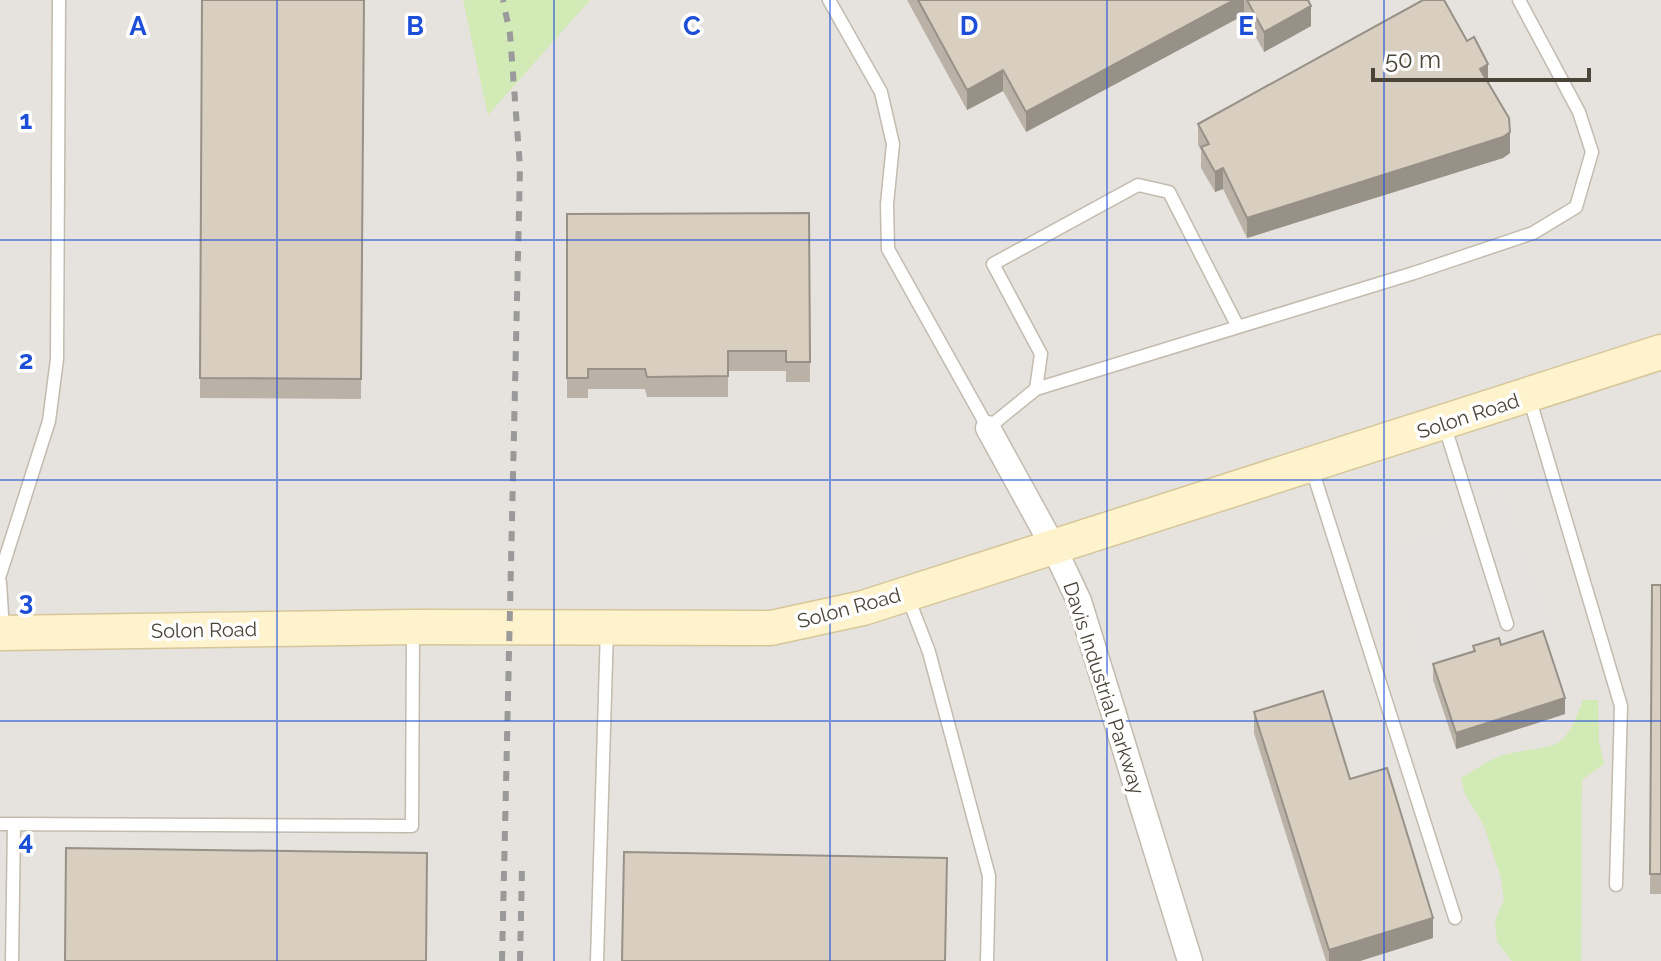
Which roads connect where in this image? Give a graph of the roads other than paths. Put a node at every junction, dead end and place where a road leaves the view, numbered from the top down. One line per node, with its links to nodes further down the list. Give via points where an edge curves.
1 (59, 0): 12 (lane, via 57,359 49,421)
2 (829, 0): 9 (lane, via 881,92 893,144 888,249)
3 (1519, 0): 4 (lane, via 1579,112 1592,152 1576,207 1533,233)
4 (1238, 327): 6 (lane); 6 (lane, via 1169,192 1138,185 993,264 1041,354)
5 (1661, 352): 7 (street, Solon Road)
6 (1036, 389): 9 (lane)
7 (1529, 397): 8 (street, Solon Road); 20 (lane, via 1621,706)
8 (1444, 424): 10 (street, Solon Road); 15 (lane)
9 (988, 428): 11 (street, Davis Industrial Parkway)
10 (1311, 466): 11 (street, Solon Road); 21 (lane)
11 (1054, 548): 14 (street, Solon Road); 25 (street, Davis Industrial Parkway, via 1079,601)
12 (0, 575)
13 (0, 582): 18 (lane)
14 (906, 592): 17 (street, Solon Road, via 863,608 771,628); 24 (lane, via 929,652 989,876)
15 (1507, 624)
16 (413, 627): 17 (street, Solon Road); 18 (street, Solon Road); 19 (lane, via 412,826)
17 (607, 628): 23 (lane)
18 (2, 633)
19 (7, 824): 22 (lane)
20 (1616, 885)
21 (1455, 918)
22 (12, 961)
23 (597, 961)
24 (987, 961)
25 (1190, 961)

